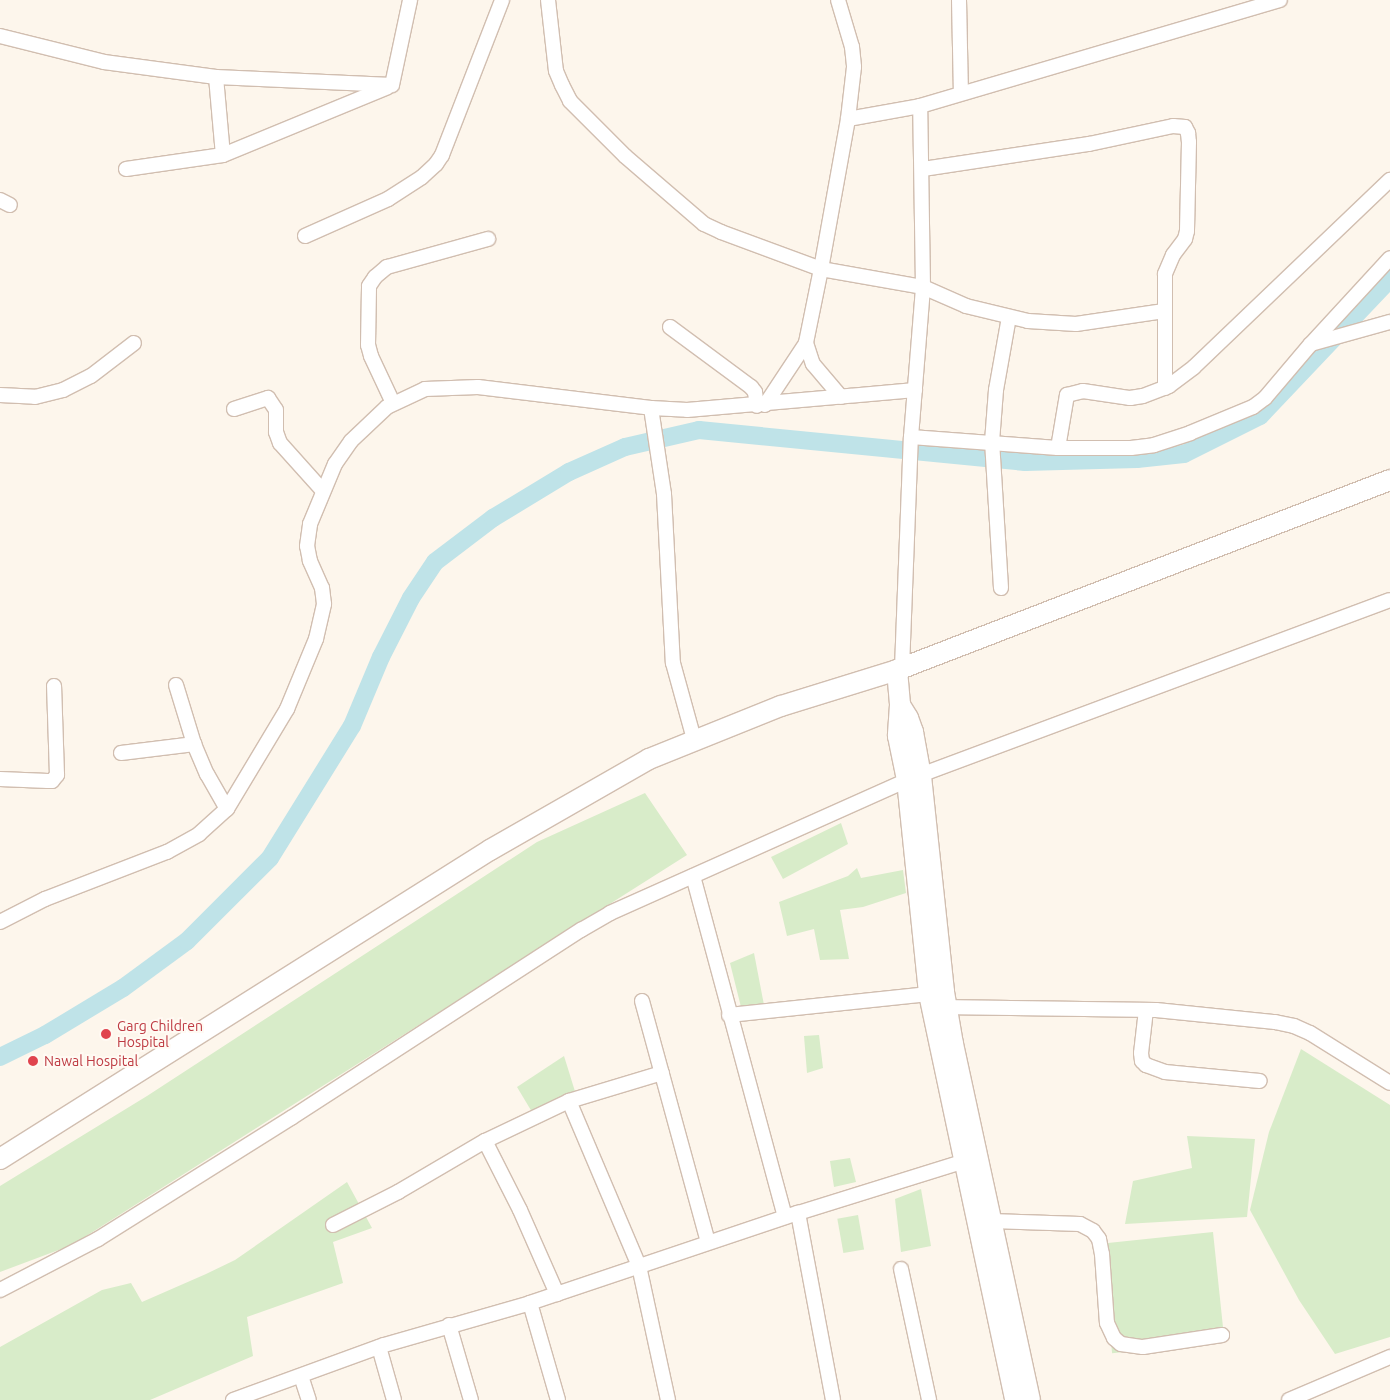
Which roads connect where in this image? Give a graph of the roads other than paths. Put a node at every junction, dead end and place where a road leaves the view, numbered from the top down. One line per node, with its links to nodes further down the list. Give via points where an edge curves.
1 (410, 0): 9 (street)
2 (502, 0): 17 (street, via 436,164 388,199)
3 (548, 0): 20 (street, via 556,71 562,85 570,101 625,156 704,224)
4 (838, 0): 12 (street, via 852,47 854,67)
5 (959, 0): 10 (street)
6 (1280, 0): 10 (street)
7 (0, 36): 8 (street, via 104,62)
8 (216, 77): 9 (street); 13 (street)
9 (392, 86): 13 (street)
10 (962, 92): 11 (street)
11 (920, 106): 12 (street); 15 (street)
12 (848, 119): 20 (street)
13 (223, 154): 14 (street)
14 (126, 169)
15 (923, 169): 21 (street); 22 (street, via 1089,144 1173,126 1185,127 1189,142 1187,231 1165,274)
16 (1390, 180): 29 (street, via 1194,367)
17 (305, 236)
18 (488, 239): 33 (street, via 388,266 369,286 370,356)
19 (1390, 258): 28 (street)
20 (821, 269): 21 (street); 27 (street)
21 (923, 288): 23 (street, via 966,306); 30 (street)
22 (1164, 311): 23 (street, via 1076,324); 29 (street)
23 (1009, 317): 38 (street, via 996,390)
24 (1390, 322): 28 (street)
25 (670, 327): 34 (street, via 751,387)
26 (134, 343): 31 (street, via 91,376 63,390 35,397)
27 (806, 343): 32 (street, via 813,364); 34 (street)
28 (1310, 345): 39 (street, via 1265,398 1253,407 1190,433 1154,445 1131,448)
29 (1164, 388): 39 (street, via 1130,398 1071,392 1066,395)
30 (915, 390): 32 (street); 37 (street)
31 (0, 395)
32 (841, 398): 34 (street)
33 (393, 403): 35 (street, via 425,389 478,387); 41 (street, via 350,440)
34 (761, 405): 35 (street, via 687,410)
35 (651, 408): 47 (street, via 664,494 673,663)
36 (234, 409): 41 (street, via 268,398 276,410 276,432 280,443)
37 (911, 437): 38 (street); 44 (street)
38 (992, 442): 39 (street); 42 (street)
39 (1058, 448)
40 (1390, 480): 44 (street)
41 (323, 491): 52 (street, via 310,524 306,546 322,588 324,604 316,639 287,709)
42 (1001, 588)
43 (1390, 600): 50 (street)
44 (900, 669): 47 (street, via 814,695); 50 (street, via 900,704 912,732)
45 (176, 685): 48 (street)
46 (54, 686): 51 (street, via 57,774 52,781)
47 (694, 739): 65 (street, via 649,758 490,850)
48 (194, 744): 49 (street); 52 (street)
49 (121, 753)
50 (914, 778): 53 (street); 56 (street)
51 (0, 779)
52 (227, 808): 54 (street, via 199,834 168,852 45,899)
53 (693, 876): 58 (street); 73 (street, via 610,913 581,930 106,1234)
54 (0, 922)
55 (642, 1001): 59 (street)
56 (935, 1003): 57 (street); 58 (street); 64 (street)
57 (1146, 1010): 60 (street, via 1141,1053 1146,1065 1165,1072); 61 (street, via 1294,1026)
58 (728, 1015): 67 (street)
59 (662, 1073): 62 (street); 70 (street)
60 (1260, 1081)
61 (1390, 1083)
62 (569, 1101): 63 (street); 71 (street)
63 (485, 1141): 69 (street, via 398,1192); 74 (street)
64 (971, 1159): 66 (street); 68 (street); 89 (street)
65 (0, 1160)
66 (798, 1212): 67 (street); 87 (street)
67 (784, 1217): 70 (street)
68 (991, 1221): 77 (street, via 1080,1224 1094,1231 1102,1254 1106,1323 1121,1344 1143,1347); 90 (street)
69 (333, 1225)
70 (708, 1242): 71 (street)
71 (639, 1266): 74 (street); 86 (street)
72 (901, 1269): 88 (street)
73 (0, 1290)
74 (557, 1294): 75 (street)
75 (530, 1302): 76 (street); 85 (street)
76 (449, 1325): 78 (street); 84 (street)
77 (1222, 1335)
78 (379, 1347): 80 (street); 83 (street)
79 (1390, 1357): 91 (street)
80 (300, 1376): 81 (street); 82 (street)
81 (233, 1400)
82 (309, 1400)
83 (394, 1400)
84 (471, 1400)
85 (558, 1400)
86 (668, 1400)
87 (833, 1400)
88 (929, 1400)
89 (1015, 1400)
90 (1030, 1400)
91 (1289, 1400)

